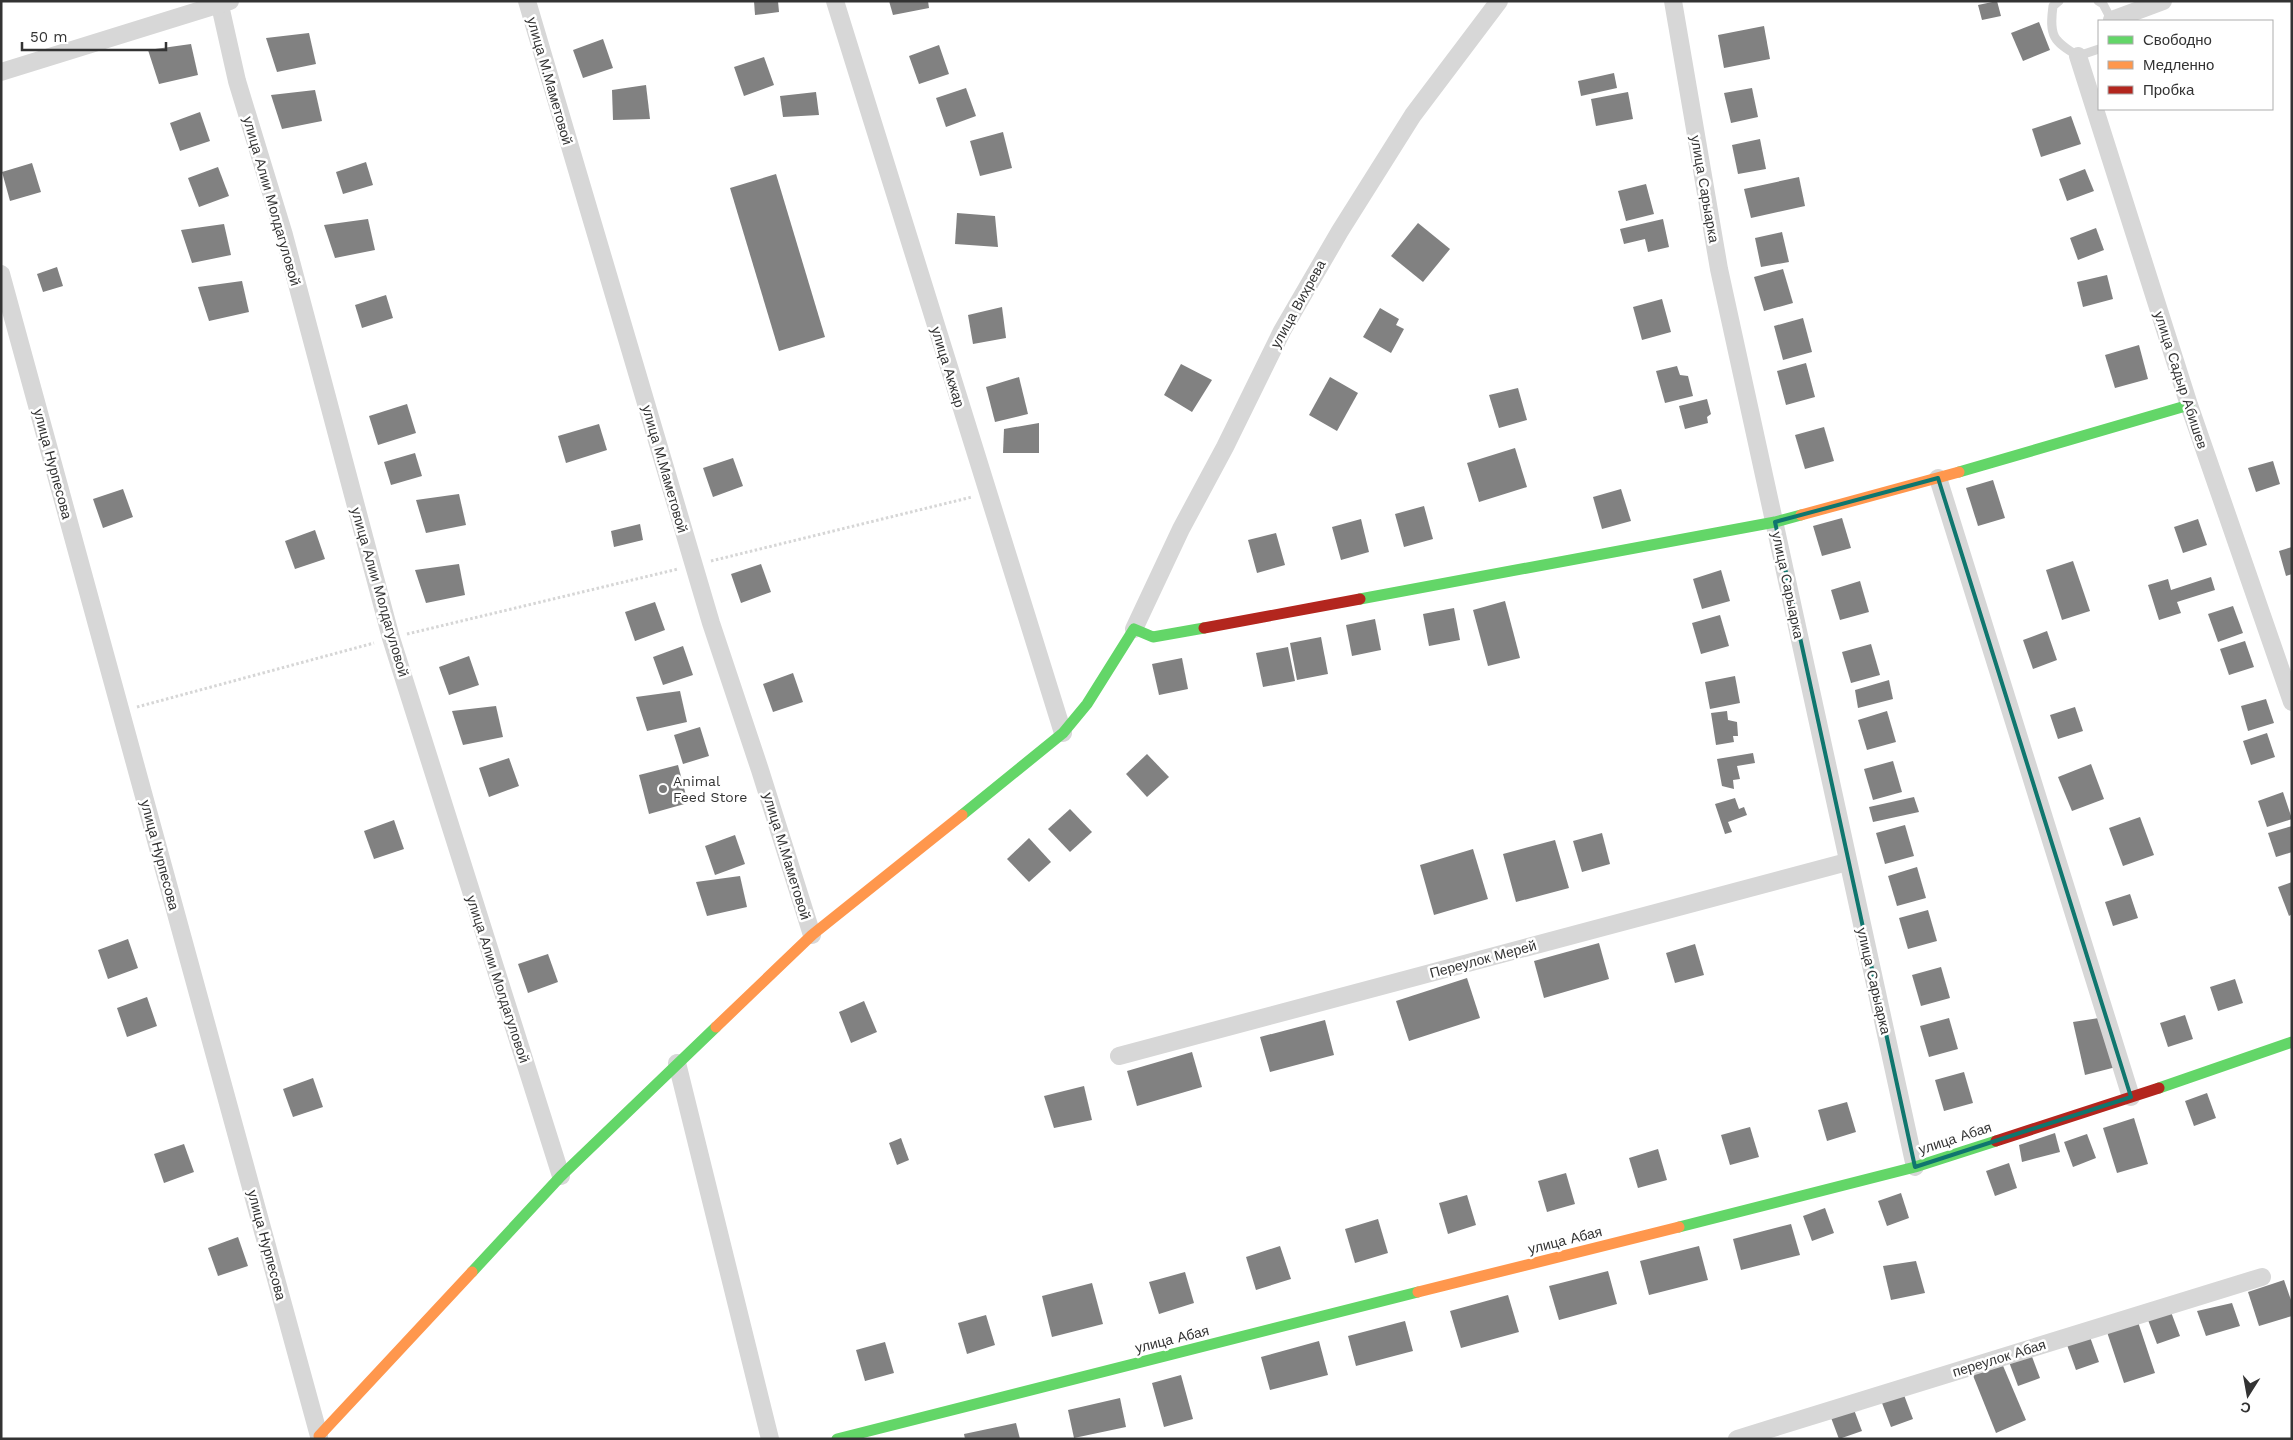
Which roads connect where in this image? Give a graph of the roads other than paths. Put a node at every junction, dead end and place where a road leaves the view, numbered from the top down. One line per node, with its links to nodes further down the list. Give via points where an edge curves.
1 (527, 1): 21 (street, улица М.Маметовой, via 694,565)
2 (835, 1): 19 (street, улица Акжар)
3 (1498, 1): 17 (street, улица Вихрева, via 1413,115 1335,239 1282,331)
4 (1673, 1): 16 (street, улица Сарыарка, via 1719,269)
5 (2059, 1): 11 (lane, via 2053,6 2051,34 2060,45)
6 (2098, 1): 9 (lane)
7 (2163, 1): 9 (street)
8 (223, 2): 12 (street); 27 (street, улица Алии Молдагуловой, via 237,81 284,234 391,638)
9 (2112, 20)
10 (2098, 49): 11 (lane)
11 (2078, 56): 14 (street, улица Садыр Абишев)
12 (1, 72)
13 (1, 274): 29 (street, улица Нурпесова)
14 (2189, 405): 15 (street); 18 (street, улица Садыр Абишев)
15 (1938, 478): 16 (street); 25 (street)
16 (1774, 522): 17 (street, via 1153,637); 20 (street, улица Сарыарка)
17 (1134, 629): 19 (street, via 1088,704)
18 (2292, 702)
19 (1063, 733): 21 (street)
20 (1847, 862): 23 (street, Переулок Мерей); 26 (street, улица Сарыарка)
21 (812, 935): 24 (street)
22 (2292, 1042): 25 (street, улица Абая)
23 (1119, 1056)
24 (677, 1063): 27 (street); 30 (street)
25 (2131, 1097): 26 (street, улица Абая)
26 (1915, 1167): 31 (street, улица Абая)
27 (561, 1176): 29 (street)
28 (2262, 1277): 32 (street, переулок Абая)
29 (319, 1436)
30 (770, 1439)
31 (837, 1439)
32 (1737, 1439)

